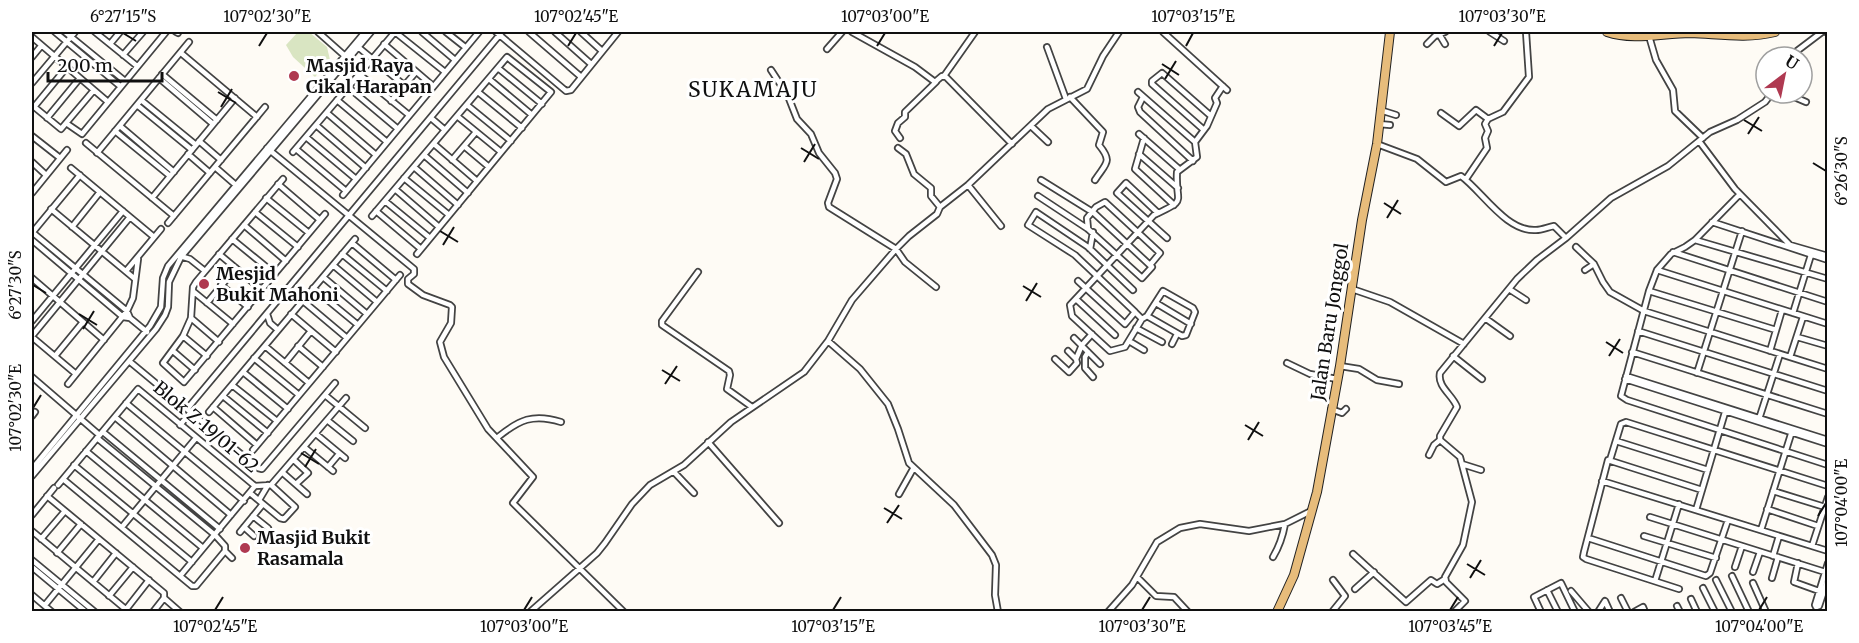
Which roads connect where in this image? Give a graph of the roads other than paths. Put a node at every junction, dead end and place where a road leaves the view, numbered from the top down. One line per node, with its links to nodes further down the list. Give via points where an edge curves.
1 (55, 32): 37 (street)
2 (65, 32): 35 (street)
3 (75, 32): 35 (street)
4 (96, 32): 40 (street)
5 (120, 32): 40 (street)
6 (143, 32): 52 (street)
7 (166, 32): 59 (street)
8 (318, 32): 55 (street)
9 (365, 32): 55 (street)
10 (371, 32): 46 (street)
11 (395, 32): 41 (street); 64 (street)
12 (422, 32): 57 (street)
13 (446, 32): 47 (street)
14 (469, 32): 32 (street)
15 (555, 32): 58 (street)
16 (581, 32): 50 (street)
17 (842, 32): 49 (street)
18 (852, 32): 72 (street)
19 (975, 32): 68 (street)
20 (1119, 32): 83 (street, via 1090,86)
21 (1163, 32): 101 (street, via 1225,88 1215,98 1217,103)
22 (1390, 32): 94 (main road, Jalan Baru Jonggol)
23 (1445, 32): 33 (street)
24 (1490, 32): 38 (street)
25 (1526, 32): 105 (street, via 1529,77 1503,112)
26 (1607, 32): 34 (main road)
27 (1775, 32): 34 (main road)
28 (1821, 32): 44 (street)
29 (499, 33): 67 (street, via 565,91 571,90); 104 (street)
30 (529, 33): 67 (street)
31 (615, 33): 50 (street)
32 (477, 34): 47 (street)
33 (1439, 34): 42 (street); 43 (street)
34 (1646, 35): 124 (street, via 1673,90 1675,111)
35 (71, 36): 37 (street); 71 (street)
36 (32, 37): 45 (street)
37 (66, 41): 53 (street); 74 (street)
38 (1504, 41)
39 (189, 42): 51 (street)
40 (110, 44): 52 (street)
41 (384, 44): 56 (street); 63 (street)
42 (1427, 44)
43 (1445, 44)
44 (1804, 45)
45 (41, 46): 53 (street); 54 (street)
46 (358, 47): 55 (street); 56 (street)
47 (465, 47): 57 (street)
48 (1047, 47): 83 (street)
49 (827, 49)
50 (602, 51): 58 (street)
51 (181, 52): 66 (street); 82 (street)
52 (123, 55): 59 (street)
53 (54, 56): 60 (street); 73 (street)
54 (32, 57)
55 (346, 57): 136 (street)
56 (372, 59): 65 (street); 75 (street)
57 (455, 60): 64 (street)
58 (591, 64): 67 (street)
59 (137, 66): 71 (street)
60 (68, 68): 69 (street); 92 (street)
61 (498, 68): 70 (street); 88 (street); 88 (street, via 508,57 551,92)
62 (771, 70): 219 (street, via 797,119 835,173 837,179 828,206)
63 (416, 72): 75 (street); 76 (street)
64 (445, 72): 76 (street)
65 (359, 74): 77 (street); 86 (street)
66 (161, 76): 84 (street); 106 (street)
67 (580, 76)
68 (944, 76): 72 (street); 131 (street)
69 (80, 78): 78 (street); 103 (street)
70 (489, 79): 79 (street); 97 (street)
71 (125, 81): 74 (street)
72 (936, 82): 122 (street, via 905,112 895,131)
73 (32, 83)
74 (120, 86): 87 (street)
75 (404, 86): 86 (street)
76 (433, 86): 99 (street)
77 (348, 87): 85 (street); 114 (street)
78 (94, 90): 87 (street); 107 (street)
79 (478, 92): 90 (street); 113 (street)
80 (1138, 92): 81 (street)
81 (1143, 97): 128 (street); 146 (street, via 1140,112)
82 (235, 98): 102 (street); 106 (street)
83 (1068, 98): 112 (street); 163 (street, via 1103,132 1099,145 1107,160)
84 (141, 100): 89 (street); 134 (street)
85 (337, 100): 95 (street); 126 (street)
86 (391, 101): 99 (street)
87 (108, 102): 107 (street, via 82,134)
88 (542, 104): 97 (street)
89 (137, 105): 111 (street); 134 (street)
90 (467, 105): 100 (street); 125 (street)
91 (1759, 105): 124 (street)
92 (33, 106): 103 (street)
93 (265, 107): 102 (street)
94 (1380, 110): 98 (street); 108 (main road, Jalan Baru Jonggol)
95 (327, 113): 109 (street); 141 (street)
96 (1441, 113): 105 (street, via 1459,126 1476,110)
97 (532, 115): 113 (street)
98 (1396, 115)
99 (409, 116): 114 (street)
100 (458, 116): 115 (street); 118 (street)
101 (1211, 116): 116 (street); 116 (street, via 1162,73 1152,81)
102 (257, 117): 144 (street)
103 (47, 118): 107 (street, via 60,129)
104 (431, 118): 115 (street); 189 (street)
105 (1488, 119): 161 (street, via 1487,148)
106 (215, 122): 134 (street)
107 (66, 123)
108 (1379, 124): 110 (street); 132 (main road, Jalan Baru Jonggol)
109 (316, 125): 121 (street); 152 (street)
110 (1390, 125)
111 (120, 126): 117 (street); 155 (street)
112 (1031, 126): 127 (street); 131 (street)
113 (522, 128): 125 (street)
114 (398, 129): 126 (street)
115 (445, 130): 130 (street)
116 (1204, 130): 128 (street)
117 (115, 131): 139 (street); 155 (street)
118 (476, 132): 133 (street); 138 (street)
119 (1139, 134): 123 (street)
120 (32, 136): 143 (street)
121 (306, 137): 160 (street); 160 (street, via 295,151 344,193)
122 (900, 138)
123 (1144, 138): 140 (street); 153 (street)
124 (1701, 139): 173 (street); 208 (street, via 1668,166 1611,198)
125 (511, 141): 138 (street)
126 (387, 142): 141 (street)
127 (1048, 142)
128 (1195, 142): 146 (street, via 1198,155)
129 (86, 143): 139 (street)
130 (434, 144): 142 (street); 145 (street)
131 (1012, 144): 166 (street)
132 (1377, 144): 161 (street, via 1417,159 1446,182 1459,176); 261 (main road, Jalan Baru Jonggol)
133 (465, 146): 145 (street); 150 (street)
134 (194, 148): 144 (street); 154 (street); 155 (street)
135 (898, 148): 180 (street, via 906,154 914,174 931,188)
136 (269, 149): 167 (street); 189 (street)
137 (67, 150): 143 (street)
138 (501, 152): 150 (street)
139 (97, 153): 175 (street)
140 (1139, 154): 168 (street); 179 (street, via 1136,171)
141 (376, 155): 152 (street)
142 (424, 155): 149 (street); 172 (street)
143 (60, 158): 156 (street)
144 (221, 160): 148 (street)
145 (452, 160): 164 (street)
146 (1193, 161): 153 (street)
147 (32, 162): 156 (street)
148 (215, 167): 154 (street); 167 (street)
149 (414, 167): 158 (street); 178 (street)
150 (489, 167): 164 (street)
151 (71, 168): 157 (street)
152 (366, 168): 160 (street)
153 (1179, 169): 168 (street)
154 (210, 173): 188 (street)
155 (172, 174): 175 (street)
156 (46, 175): 171 (street)
157 (80, 175): 170 (street); 181 (street)
158 (404, 178): 169 (street); 187 (street)
159 (283, 179): 165 (street)
160 (356, 179)
161 (1466, 179): 208 (street, via 1480,196 1515,224 1536,231 1554,226)
162 (1041, 180): 184 (street)
163 (1095, 180)
164 (477, 181): 172 (street)
165 (278, 184): 176 (street); 191 (street)
166 (968, 185): 180 (street); 196 (street)
167 (238, 186): 215 (street)
168 (1178, 188): 179 (street, via 1179,197)
169 (395, 189): 177 (street); 198 (street)
170 (100, 192): 182 (street); 197 (street)
171 (32, 193)
172 (468, 193): 178 (street)
173 (1740, 194): 193 (street); 214 (street, via 1782,240); 230 (street, via 1790,245)
174 (1038, 196): 200 (street)
175 (152, 198): 188 (street)
176 (266, 198): 183 (street); 204 (street)
177 (385, 201): 206 (street); 218 (street, via 374,214)
178 (458, 205): 187 (street)
179 (1174, 205): 185 (street)
180 (940, 207): 219 (street)
181 (51, 209): 197 (street); 203 (street)
182 (123, 211): 190 (street); 213 (street)
183 (255, 212): 195 (street); 216 (street)
184 (1091, 212): 200 (street, via 1087,218); 202 (street, via 1105,202); 212 (street)
185 (1158, 213): 192 (street); 192 (street, via 1125,183 1118,195)
186 (325, 214): 191 (street)
187 (449, 215): 198 (street)
188 (174, 216): 194 (street)
189 (349, 216): 286 (street); 400 (street, via 414,269 408,284 419,293 450,304 451,323 440,342 444,357 488,429)
190 (130, 217): 205 (street); 222 (street)
191 (320, 220): 204 (street)
192 (1147, 221): 202 (street); 207 (street)
193 (1712, 222): 201 (street); 211 (street)
194 (168, 223)
195 (244, 225): 209 (street); 233 (street)
196 (1002, 226)
197 (72, 227): 213 (street)
198 (440, 227): 206 (street)
199 (161, 229): 205 (street)
200 (1090, 230): 220 (street); 227 (street)
201 (1742, 231): 214 (street); 221 (street)
202 (1137, 232): 212 (street); 237 (street, via 1160,253)
203 (32, 233): 238 (street)
204 (309, 233): 216 (street)
205 (154, 237): 231 (street)
206 (430, 238): 218 (street)
207 (1167, 238)
208 (1566, 238): 262 (street, via 1527,268)
209 (232, 239): 224 (street); 248 (street)
210 (32, 240): 247 (street)
211 (1695, 240): 221 (street); 223 (street)
212 (1126, 243): 227 (street); 237 (street)
213 (95, 245): 222 (street); 238 (street)
214 (1782, 245): 228 (street)
215 (187, 247): 229 (street); 232 (street)
216 (297, 247): 233 (street)
217 (1576, 247): 234 (street)
218 (421, 249): 226 (street)
219 (896, 249): 258 (street, via 905,262); 321 (street, via 852,300)
220 (1090, 249): 236 (street); 250 (street, via 1036,212 1028,225 1075,255)
221 (1736, 251): 243 (street); 246 (street)
222 (102, 252): 242 (street); 249 (street)
223 (1673, 252): 241 (street); 243 (street)
224 (219, 254): 239 (street); 244 (street)
225 (342, 254): 235 (street); 265 (street); 265 (street, via 353,241 398,278)
226 (417, 254)
227 (1117, 254): 236 (street); 237 (street, via 1142,278)
228 (1811, 255): 230 (street); 246 (street)
229 (180, 256): 232 (street); 306 (street, via 165,272 161,308); 313 (street, via 171,276 168,307)
230 (1827, 258)
231 (138, 259): 242 (street); 253 (street)
232 (190, 260): 244 (street)
233 (286, 261): 248 (street)
234 (1594, 264): 240 (street); 281 (street, via 1610,292)
235 (333, 265): 251 (street); 275 (street)
236 (1107, 265): 250 (street); 264 (street)
237 (1150, 265)
238 (76, 268): 247 (street); 249 (street)
239 (236, 268): 257 (street); 263 (street)
240 (1585, 270)
241 (1657, 270): 266 (street); 267 (street)
242 (126, 271): 253 (street)
243 (1729, 271): 267 (street); 269 (street)
244 (205, 272): 268 (street, via 193,287)
245 (698, 272): 379 (street, via 662,325 729,372 728,388)
246 (1805, 272): 254 (street); 269 (street)
247 (71, 273): 255 (street); 270 (street)
248 (275, 274): 263 (street)
249 (83, 275): 255 (street); 283 (street)
250 (1096, 276): 260 (street); 284 (street)
251 (323, 277): 259 (street); 288 (street)
252 (32, 278): 270 (street)
253 (135, 279): 283 (street)
254 (1827, 279)
255 (78, 280): 274 (street); 290 (street)
256 (1078, 281): 260 (street)
257 (221, 285): 277 (street); 279 (street)
258 (936, 287)
259 (314, 288): 273 (street); 302 (street)
260 (1086, 288): 271 (street); 284 (street, via 1125,324)
261 (1352, 289): 326 (street, via 1389,302); 352 (main road, Jalan Baru Jonggol)
262 (1509, 289): 272 (street); 294 (street)
263 (262, 290): 279 (street)
264 (1133, 290)
265 (387, 291): 275 (street)
266 (1649, 291): 281 (street); 282 (street)
267 (1723, 291): 280 (street); 282 (street)
268 (194, 292): 277 (street); 293 (street)
269 (1799, 292): 276 (street); 285 (street)
270 (53, 296): 274 (street); 295 (street)
271 (1076, 298): 310 (street, via 1070,305 1072,316); 312 (street)
272 (1526, 300)
273 (303, 301): 287 (street); 318 (street)
274 (60, 302): 296 (street); 316 (street)
275 (377, 302): 288 (street)
276 (1827, 302)
277 (207, 303): 299 (street)
278 (1156, 303): 291 (street); 300 (street); 300 (street, via 1163,291 1193,308)
279 (248, 307): 299 (street)
280 (1782, 310): 285 (street); 305 (street)
281 (1644, 311): 308 (street); 309 (street)
282 (1716, 311): 305 (street); 309 (street)
283 (127, 312): 290 (street); 292 (street)
284 (1135, 312): 291 (street)
285 (1793, 313): 289 (street)
286 (267, 314): 297 (street); 298 (street)
287 (291, 314): 304 (street); 307 (street)
288 (368, 314): 302 (street)
289 (1803, 316): 301 (street); 317 (street)
290 (123, 317): 292 (street); 320 (street)
291 (1145, 317): 303 (street); 311 (street)
292 (130, 318): 306 (street)
293 (192, 318): 314 (street); 323 (street)
294 (1485, 318): 315 (street); 326 (street)
295 (32, 321)
296 (83, 322): 320 (street); 340 (street)
297 (260, 322): 298 (street); 384 (street)
298 (270, 323): 304 (street)
299 (233, 324): 323 (street)
300 (1191, 324): 311 (street, via 1186,335)
301 (1827, 324)
302 (358, 325): 318 (street)
303 (1136, 328): 322 (street); 324 (street)
304 (278, 330): 328 (street)
305 (1776, 330): 335 (street)
306 (146, 331): 313 (street); 343 (street)
307 (311, 331): 329 (street); 336 (street)
308 (1638, 331): 334 (street); 338 (street)
309 (1710, 332): 334 (street); 335 (street)
310 (1092, 334): 322 (street, via 1110,351 1125,347); 327 (street)
311 (1177, 334): 325 (street)
312 (1115, 335)
313 (151, 336): 348 (street)
314 (183, 336): 332 (street); 341 (street)
315 (1510, 336)
316 (32, 337): 340 (street)
317 (1797, 337): 330 (street); 344 (street)
318 (347, 338): 336 (street)
319 (1074, 338): 327 (street)
320 (104, 340): 358 (street)
321 (828, 341): 379 (street, via 800,375); 423 (street, via 860,369 888,404 907,460)
322 (1129, 341): 331 (street)
323 (219, 342): 341 (street)
324 (1162, 342)
325 (1172, 344)
326 (1464, 344): 342 (street)
327 (1082, 345): 337 (street); 346 (street)
328 (265, 346): 345 (street); 349 (street)
329 (298, 346): 349 (street); 353 (street)
330 (1827, 346)
331 (1144, 350)
332 (173, 351): 355 (street); 355 (street, via 163,364 184,382)
333 (1068, 351): 346 (street)
334 (1704, 351): 357 (street); 359 (street)
335 (1770, 351): 339 (street)
336 (336, 352): 353 (street)
337 (1088, 352): 351 (street); 361 (street, via 1085,368)
338 (1632, 352): 357 (street); 362 (street)
339 (1780, 354): 344 (street); 359 (street)
340 (55, 356): 358 (street)
341 (207, 356): 355 (street)
342 (1453, 356): 364 (street); 402 (street, via 1439,379 1457,410)
343 (125, 357): 348 (street); 387 (street)
344 (1791, 357): 354 (street)
345 (254, 358): 356 (street); 371 (street)
346 (1076, 359): 347 (street, via 1069,372)
347 (1055, 360)
348 (129, 362): 384 (street); 387 (street)
349 (285, 363): 365 (street)
350 (1287, 363): 363 (street, via 1310,374)
351 (1100, 364)
352 (1340, 366): 363 (main road, Jalan Baru Jonggol); 368 (street)
353 (323, 367): 365 (street)
354 (1827, 369)
355 (195, 370)
356 (243, 372): 369 (street); 380 (street)
357 (1697, 373): 373 (street)
358 (76, 374): 367 (street)
359 (1773, 374): 370 (street); 373 (street)
360 (32, 377): 387 (street)
361 (1093, 377)
362 (1625, 378): 383 (street); 395 (street, via 1621,394 1624,399)
363 (1337, 379): 381 (main road, Jalan Baru Jonggol)
364 (1482, 379)
365 (309, 383): 371 (street)
366 (335, 383): 372 (street)
367 (68, 384)
368 (1399, 384)
369 (232, 385): 374 (street); 391 (street)
370 (1827, 391)
371 (299, 395): 380 (street)
372 (326, 395): 377 (street); 384 (street, via 262,469)
373 (1767, 395): 386 (street); 390 (street)
374 (223, 396): 378 (street); 397 (street)
375 (346, 398): 377 (street)
376 (126, 403): 388 (street); 393 (street, Blok Z 19/01-62, via 138,389); 412 (street)
377 (338, 406): 389 (street); 394 (street)
378 (213, 407): 385 (street); 407 (street)
379 (752, 407): 405 (street)
380 (288, 409): 391 (street)
381 (1331, 409): 382 (street); 455 (main road, Jalan Baru Jonggol)
382 (1346, 409)
383 (1726, 410): 390 (street); 395 (street)
384 (189, 411): 393 (street)
385 (209, 412)
386 (1827, 414)
387 (79, 417): 398 (street); 424 (street); 430 (street)
388 (115, 417): 398 (street); 421 (street)
389 (327, 420): 399 (street); 403 (street)
390 (1759, 420): 396 (street)
391 (277, 421): 397 (street)
392 (561, 422): 400 (street, via 526,419)
393 (180, 425): 401 (street, Blok Z 19/01-62)
394 (365, 428)
395 (1720, 431): 410 (street); 413 (street)
396 (1792, 431): 406 (street); 413 (street)
397 (268, 433): 407 (street)
398 (99, 434): 411 (street); 432 (street); 436 (street)
399 (316, 434): 408 (street); 414 (street)
400 (498, 437): 503 (street, via 533,477 514,500 515,506)
401 (196, 438): 412 (street); 437 (street, Blok Z 19/01-62)
402 (1440, 440): 415 (street); 419 (street, via 1457,454)
403 (353, 441)
404 (1616, 441): 410 (street, via 1621,424 1626,422); 418 (street); 426 (street)
405 (708, 442): 428 (street); 462 (street)
406 (1827, 442)
407 (257, 445): 409 (street)
408 (304, 447): 414 (street, via 330,469); 417 (street)
409 (253, 450)
410 (1714, 450): 426 (street); 427 (street)
411 (86, 451): 420 (street); 447 (street)
412 (184, 452): 421 (street); 448 (street)
413 (1786, 452): 422 (street); 427 (street)
414 (339, 454): 416 (street)
415 (1429, 454)
416 (345, 458)
417 (294, 460): 429 (street); 434 (street, via 308,473)
418 (1610, 460): 433 (street); 439 (street)
419 (1462, 464): 425 (street); 511 (street, via 1472,508 1464,545)
420 (74, 465): 431 (street); 456 (street)
421 (173, 465): 432 (street); 458 (street)
422 (1827, 465)
423 (914, 468): 444 (street); 540 (street, via 966,520 995,560)
424 (32, 469)
425 (1481, 470)
426 (1708, 470): 439 (street)
427 (1779, 471): 438 (street); 440 (street)
428 (674, 472): 442 (street); 503 (street, via 645,490 606,543)
429 (283, 473): 434 (street); 435 (street)
430 (32, 477)
431 (63, 479): 445 (street); 467 (street)
432 (160, 481): 436 (street); 469 (street)
433 (1602, 481): 450 (street); 476 (street)
434 (296, 484): 443 (street)
435 (270, 485): 437 (street); 449 (street); 449 (street, via 295,508 282,519)
436 (156, 486): 447 (street); 472 (street)
437 (255, 486): 441 (street)
438 (1827, 486)
439 (1702, 490): 453 (street)
440 (1773, 490): 451 (street); 452 (street)
441 (250, 493): 448 (street); 449 (street)
442 (694, 493)
443 (307, 494)
444 (899, 494)
445 (47, 496): 454 (street); 457 (street)
446 (1827, 497): 451 (street)
447 (144, 500): 456 (street); 483 (street)
448 (244, 501): 458 (street)
449 (261, 502): 459 (street)
450 (1679, 504): 453 (street); 465 (street)
451 (1826, 507): 466 (street)
452 (1767, 509): 466 (street); 470 (street)
453 (1696, 510): 461 (street)
454 (65, 511): 463 (street); 477 (street)
455 (1311, 511): 464 (street); 543 (main road, Jalan Baru Jonggol, via 1294,575)
456 (133, 514): 467 (street); 495 (street)
457 (32, 515)
458 (231, 515): 469 (street)
459 (253, 516): 468 (street); 475 (street, via 242,530)
460 (1650, 517): 465 (street)
461 (1728, 520): 470 (street); 479 (street)
462 (779, 523)
463 (81, 524): 478 (street); 487 (street)
464 (1285, 524): 491 (street); 509 (street, via 1249,531 1200,524 1180,528 1157,542)
465 (1672, 524): 479 (street); 480 (street)
466 (1818, 526): 482 (street)
467 (122, 527): 507 (street)
468 (268, 528)
469 (220, 529): 472 (street)
470 (1761, 530): 474 (street)
471 (32, 531): 477 (street)
472 (215, 535): 483 (street); 484 (street)
473 (1644, 536): 480 (street)
474 (1779, 536): 482 (street); 490 (street)
475 (254, 537)
476 (1588, 538): 496 (street); 516 (street, via 1584,558)
477 (41, 539): 487 (street)
478 (99, 539): 488 (street); 502 (street)
479 (1722, 540): 481 (street); 493 (street)
480 (1666, 543): 493 (street); 496 (street)
481 (1742, 546): 486 (street); 501 (street)
482 (1812, 546): 485 (street)
483 (203, 548): 495 (street)
484 (225, 551): 492 (street); 507 (street, via 196,585)
485 (1827, 551)
486 (1760, 552): 490 (street); 505 (street)
487 (57, 553): 502 (street)
488 (117, 553): 500 (street); 517 (street)
489 (1353, 554): 504 (street)
490 (1775, 556): 498 (street); 510 (street)
491 (1273, 557)
492 (232, 558)
493 (1716, 558): 496 (street, via 1706,576)
494 (32, 560): 519 (street)
495 (192, 562): 507 (street)
496 (1660, 562): 516 (street)
497 (1827, 563): 506 (street)
498 (1798, 564): 506 (street); 525 (street, via 1794,582)
499 (32, 567): 519 (street)
500 (133, 567): 513 (street); 527 (street)
501 (1735, 567)
502 (76, 568): 517 (street); 519 (street)
503 (579, 569): 538 (street); 539 (street)
504 (1374, 572): 511 (street, via 1406,602 1431,580 1437,584); 521 (street)
505 (1753, 572)
506 (1825, 572): 525 (street)
507 (180, 576)
508 (1731, 576): 558 (street)
509 (1137, 577): 541 (street); 542 (street, via 1156,596 1174,597)
510 (1772, 578)
511 (1445, 579): 545 (street, via 1465,601)
512 (1827, 579): 525 (street)
513 (149, 580): 528 (street, via 165,593); 532 (street)
514 (1334, 580): 544 (street, via 1345,596)
515 (1716, 580): 557 (street)
516 (1655, 581): 522 (street)
517 (93, 582): 527 (street)
518 (1753, 583): 559 (street)
519 (60, 587): 531 (street); 534 (street); 535 (street)
520 (1703, 588): 556 (street)
521 (1355, 589)
522 (1679, 589)
523 (1547, 590): 546 (street, via 1534,597); 547 (street); 548 (street, via 1561,583)
524 (1571, 591): 549 (street)
525 (1823, 591)
526 (32, 595): 531 (street)
527 (110, 596): 532 (street)
528 (164, 598): 536 (street); 537 (street)
529 (1621, 598): 552 (street)
530 (1691, 599): 555 (street)
531 (45, 605): 533 (street)
532 (126, 611)
533 (52, 612)
534 (86, 612)
535 (95, 612)
536 (153, 612)
537 (180, 612)
538 (530, 612)
539 (624, 612)
540 (998, 612)
541 (1107, 612)
542 (1188, 612)
543 (1277, 612)
544 (1332, 612)
545 (1454, 612)
546 (1541, 612)
547 (1558, 612)
548 (1575, 612)
549 (1590, 612)
550 (1598, 612): 551 (street, via 1605,601)
551 (1610, 612)
552 (1628, 612)
553 (1634, 612): 554 (street, via 1643,607)
554 (1645, 612)
555 (1697, 612)
556 (1715, 612)
557 (1732, 612)
558 (1749, 612)
559 (1766, 612)

